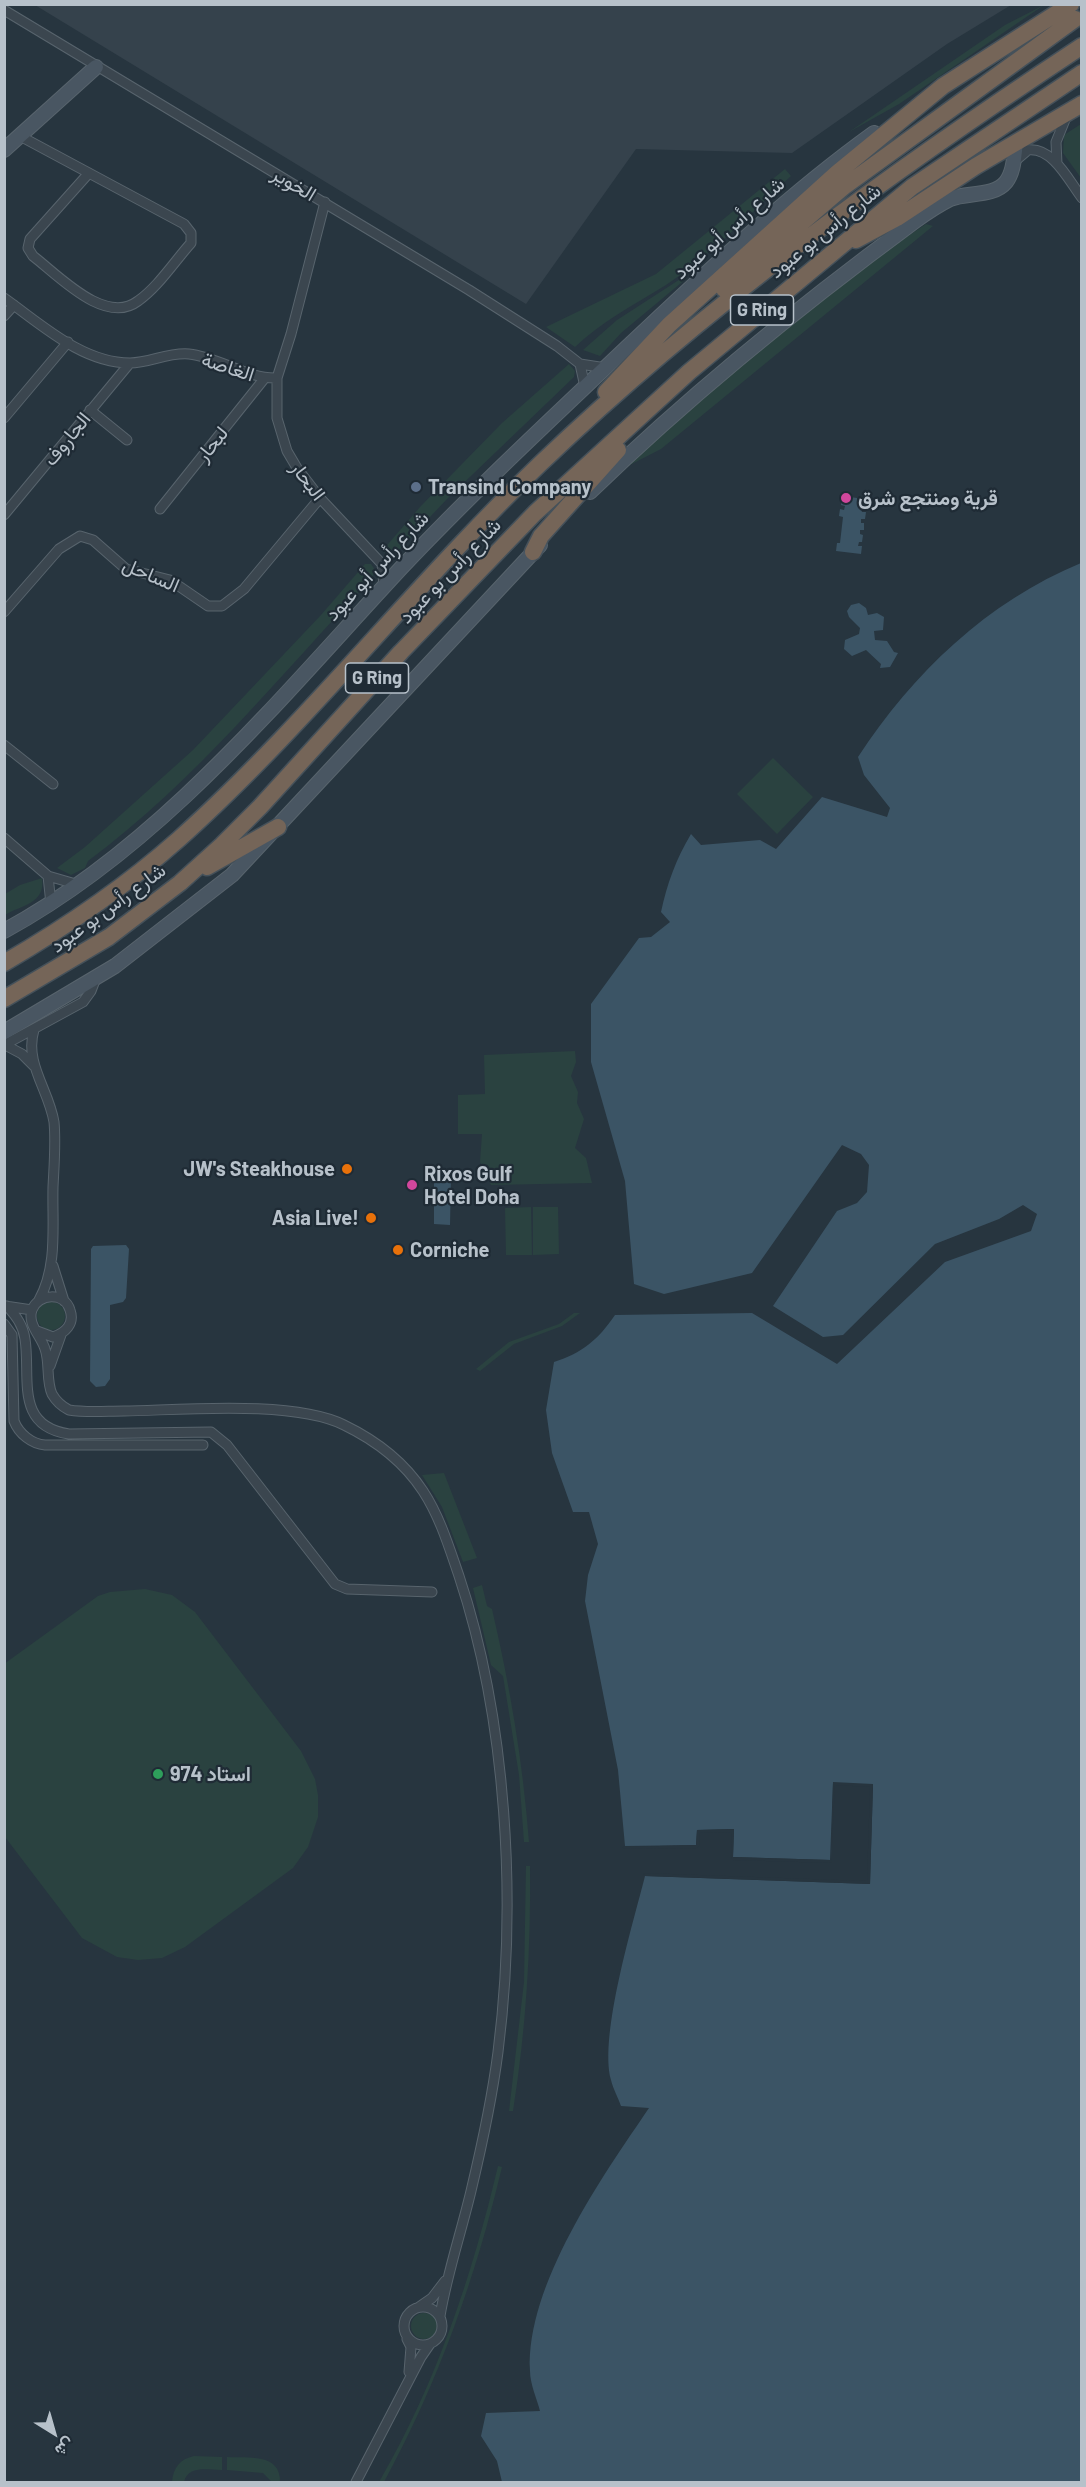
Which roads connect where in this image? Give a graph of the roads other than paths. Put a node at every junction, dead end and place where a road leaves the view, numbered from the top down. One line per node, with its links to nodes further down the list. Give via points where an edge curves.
1 (4, 10): 4 (street, الخوير)
2 (1073, 12): 6 (highway); 27 (highway, via 845,186)
3 (1082, 46): 31 (highway, شارع رأس بو عبود, via 845,209)
4 (96, 67): 8 (street); 15 (street, الخوير)
5 (1082, 73): 16 (highway, شارع رأس بو عبود, via 912,187)
6 (943, 86): 23 (street, شارع رأس أبو عبود, via 826,168); 27 (highway, via 751,249 669,325)
7 (1075, 108): 9 (highway); 12 (street, via 1058,133)
8 (20, 136): 10 (street); 13 (street)
9 (1016, 143): 11 (street); 16 (highway, via 887,224)
10 (4, 150)
11 (1013, 162): 12 (street, via 1022,153 1035,149); 36 (street, via 1010,176 1002,186 950,199 928,212 773,329 659,425)
12 (1057, 164): 14 (street)
13 (89, 173): 13 (street, via 184,224 191,233 191,243 139,301 127,308 96,304 28,248 30,239)
14 (1082, 198)
15 (326, 202): 22 (street, الخوير, via 533,330); 25 (street, الغاصة)
16 (836, 248): 24 (highway, شارع رأس بو عبود / G Ring)
17 (4, 298): 18 (street, الغاصة)
18 (14, 305): 19 (street); 20 (street, الغاصة)
19 (4, 316)
20 (68, 342): 21 (street, الغاصة, via 89,354); 30 (street)
21 (129, 363): 26 (street, الغاصة, via 188,354 222,362); 29 (street, الجاروف)
22 (580, 364): 23 (street, الخوير); 28 (street)
23 (606, 368): 28 (street, شارع رأس أبو عبود)
24 (689, 372): 36 (highway, via 541,537); 46 (highway, شارع رأس بو عبود / G Ring, via 535,513 260,807)
25 (277, 378): 26 (street, الغاصة); 33 (street, البحار, via 275,398 280,434 297,468)
26 (264, 379): 34 (street, لبحار)
27 (611, 386): 31 (highway, via 596,400)
28 (585, 387): 38 (street, شارع رأس أبو عبود, via 470,496)
29 (90, 410): 32 (street); 35 (street, الجاروف)
30 (4, 418)
31 (580, 426): 50 (highway, شارع رأس بو عبود / G Ring, via 464,539 214,806 118,889)
32 (127, 440)
33 (320, 498): 37 (street, البحار); 40 (street, الساحل, via 244,589 222,606 208,606 170,580 126,569 93,540 80,536 58,549)
34 (160, 509)
35 (4, 515)
36 (533, 552): 43 (street)
37 (381, 564): 38 (street); 39 (street)
38 (405, 565): 39 (street, شارع رأس أبو عبود)
39 (384, 586): 47 (street, شارع رأس أبو عبود, via 200,781)
40 (4, 612)
41 (4, 745): 42 (street)
42 (53, 784)
43 (278, 827): 46 (highway); 54 (street, via 232,875)
44 (4, 838): 45 (street)
45 (48, 876): 47 (street); 48 (street)
46 (180, 883): 53 (highway, شارع رأس بو عبود / G Ring)
47 (79, 885): 48 (street, شارع رأس أبو عبود)
48 (51, 904): 49 (street, شارع رأس أبو عبود)
49 (4, 931)
50 (29, 949): 51 (highway); 52 (highway, شارع رأس بو عبود / G Ring)
51 (4, 958)
52 (4, 963)
53 (56, 971): 55 (highway, شارع رأس بو عبود / G Ring); 56 (highway)
54 (96, 978): 57 (street, via 82,1002); 58 (street)
55 (4, 999)
56 (4, 1007)
57 (34, 1030): 59 (street); 60 (street)
58 (4, 1032)
59 (5, 1045): 60 (street)
60 (34, 1066): 61 (street, via 54,1123)
61 (52, 1260): 62 (street, via 47,1286); 63 (street)
62 (39, 1300): 63 (street, via 51,1296); 65 (street)
63 (64, 1301): 69 (street, via 71,1318)
64 (6, 1306): 65 (street); 66 (street)
65 (31, 1313): 66 (street); 68 (street)
66 (18, 1318): 72 (street, via 25,1339 28,1402 44,1425 69,1434 215,1434 335,1584 347,1589)
67 (4, 1324): 71 (street, via 12,1335 13,1415 18,1430 41,1445)
68 (37, 1331): 69 (street, via 44,1336); 70 (street)
69 (61, 1335): 70 (street)
70 (50, 1368): 73 (street, via 53,1396 69,1410 259,1410 311,1414 341,1423 385,1449 402,1465 438,1518 481,1656 499,1769 506,1870 506,1948 498,2050 473,2183)
71 (203, 1445)
72 (432, 1592)
73 (448, 2276): 74 (street, via 432,2298); 75 (street)
74 (419, 2307): 75 (street, via 431,2308); 76 (street, via 405,2318)
75 (440, 2316): 77 (street, via 440,2335)
76 (406, 2337): 77 (street, via 417,2344); 78 (street, via 411,2360)
77 (430, 2344): 78 (street)
78 (408, 2381): 79 (street)
79 (356, 2482)

